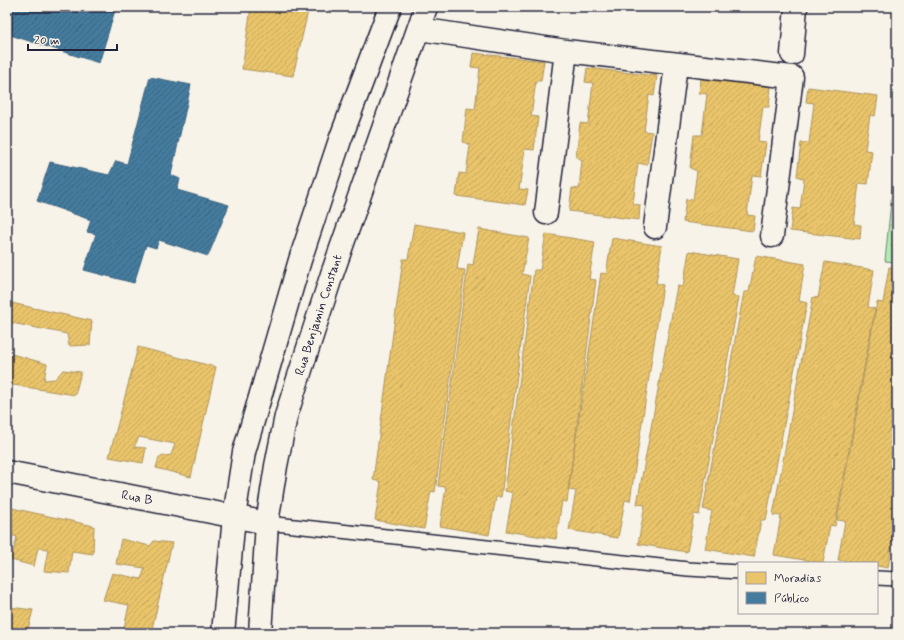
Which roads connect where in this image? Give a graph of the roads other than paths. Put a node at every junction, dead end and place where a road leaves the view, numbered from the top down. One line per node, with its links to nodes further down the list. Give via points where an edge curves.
1 (390, 7): 12 (main road, via 340,140 300,260 244,452)
2 (426, 7): 4 (main road, Rua Benjamin Constant)
3 (796, 7): 6 (main road)
4 (419, 29): 5 (main road); 13 (main road, Rua Benjamin Constant, via 332,274 286,416)
5 (566, 52): 7 (main road); 8 (main road)
6 (792, 54)
7 (676, 65): 9 (main road); 10 (main road, via 792,77)
8 (546, 212)
9 (655, 227)
10 (772, 236)
11 (7, 472): 12 (main road, Rua B)
12 (234, 518): 13 (main road, Rua B); 17 (main road)
13 (267, 523): 14 (lane, via 688,570); 18 (main road, Rua Benjamin Constant)
14 (738, 572)
15 (878, 578): 16 (lane)
16 (897, 579)
17 (223, 633)
18 (260, 633)

